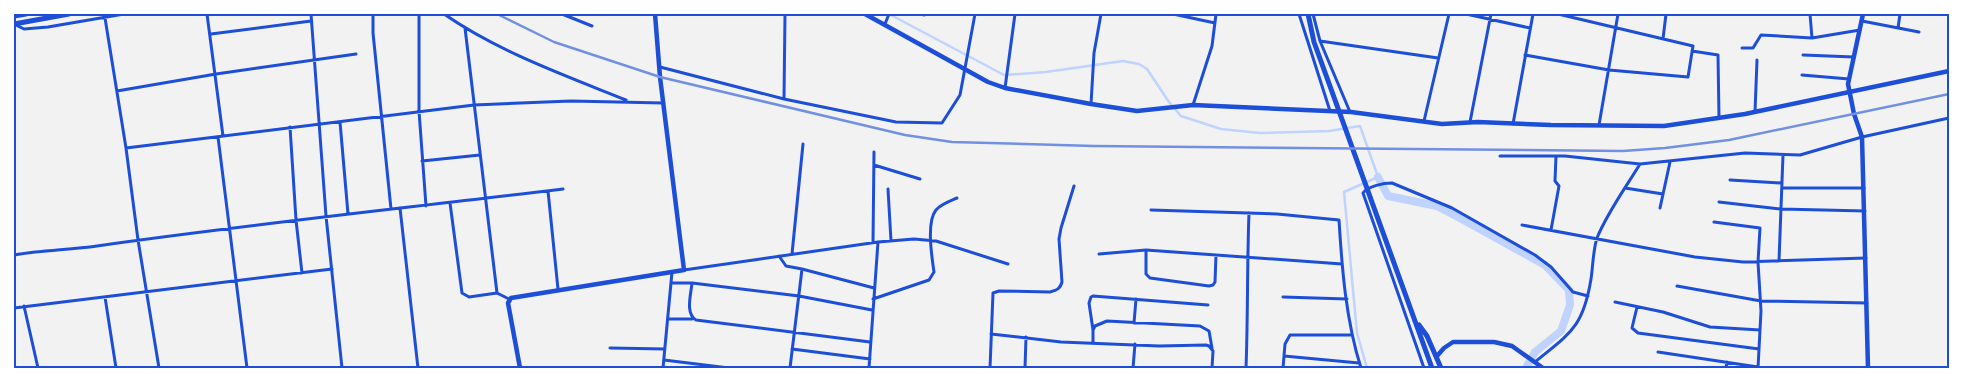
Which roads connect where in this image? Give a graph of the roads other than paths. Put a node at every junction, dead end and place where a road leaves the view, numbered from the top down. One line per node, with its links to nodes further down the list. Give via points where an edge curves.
1 (26, 14): 32 (main road)
2 (69, 14): 39 (main road)
3 (124, 14): 33 (street)
4 (207, 14): 47 (street)
5 (312, 14): 35 (street)
6 (373, 14): 80 (street)
7 (419, 14): 76 (street)
8 (444, 14): 42 (street)
9 (562, 14): 40 (street)
10 (656, 14): 61 (street)
11 (785, 14): 70 (street)
12 (865, 14): 37 (street)
13 (890, 14): 37 (street)
14 (975, 14): 60 (street)
15 (1015, 14): 67 (street)
16 (1101, 14): 73 (street)
17 (1173, 14): 38 (street)
18 (1216, 14): 38 (street)
19 (1299, 14): 77 (street)
20 (1308, 14): 182 (main road, via 1314,42)
21 (1313, 14): 50 (street)
22 (1448, 14): 58 (street)
23 (1466, 14): 34 (street)
24 (1491, 14): 34 (street)
25 (1533, 14): 43 (street)
26 (1558, 14): 41 (street)
27 (1618, 14): 41 (street)
28 (1666, 14): 48 (street)
29 (1810, 14): 49 (street)
30 (1863, 14): 36 (street)
31 (1900, 14): 44 (street)
32 (15, 15)
33 (105, 18): 39 (street, via 24,29); 68 (street)
34 (1490, 18): 43 (street); 85 (street)
35 (311, 21): 47 (street); 57 (street)
36 (1862, 21): 44 (street); 45 (street)
37 (886, 22): 60 (street)
38 (1215, 23): 75 (street, via 1212,46)
39 (14, 24)
40 (592, 26)
41 (1616, 27): 48 (street); 62 (street)
42 (465, 28): 71 (street, via 554,72); 74 (street)
43 (1530, 28): 54 (street)
44 (1898, 28): 46 (street)
45 (1860, 30): 49 (street); 56 (street)
46 (1919, 32)
47 (211, 34): 64 (street)
48 (1663, 38): 52 (street, via 1693,46)
49 (1812, 38): 51 (street, via 1761,35 1753,48)
50 (1320, 41): 58 (street); 78 (street)
51 (1742, 48)
52 (1692, 51): 62 (street, via 1688,77); 81 (street, via 1718,55)
53 (356, 54): 57 (street)
54 (1525, 55): 62 (street); 87 (street)
55 (1803, 55): 56 (street)
56 (1854, 57): 66 (street)
57 (314, 58): 64 (street); 86 (street)
58 (1438, 58): 83 (street)
59 (1757, 60): 79 (street)
60 (965, 66): 67 (street, via 988,82); 70 (street, via 960,95 942,123 896,122)
61 (660, 67): 70 (street); 72 (street)
62 (1609, 70): 88 (street)
63 (1949, 71): 69 (street)
64 (216, 74): 68 (street); 92 (street)
65 (1802, 75): 66 (street)
66 (1849, 79): 69 (street)
67 (1005, 88): 73 (street)
68 (117, 91): 94 (street)
69 (1849, 91): 79 (street); 90 (street)
70 (784, 99)
71 (629, 102): 72 (street); 74 (street)
72 (664, 103): 153 (street)
73 (1091, 104): 75 (street, via 1137,111)
74 (474, 105): 76 (street); 96 (street)
75 (1193, 105): 77 (street)
76 (419, 111): 80 (street); 100 (street)
77 (1330, 111): 78 (street)
78 (1351, 112): 83 (street)
79 (1755, 112): 81 (street)
80 (382, 116): 84 (street); 122 (street)
81 (1718, 118): 88 (street, via 1664,126)
82 (1949, 118): 90 (street)
83 (1424, 121): 85 (street, via 1442,124)
84 (340, 122): 86 (street); 127 (street)
85 (1470, 122): 87 (street)
86 (318, 124): 89 (street); 128 (street)
87 (1513, 124): 88 (street)
88 (1599, 126)
89 (290, 128): 92 (street); 129 (street)
90 (1861, 134): 97 (street, via 1800,155); 110 (street)
91 (218, 136): 92 (street); 94 (street); 132 (street)
92 (223, 136)
93 (802, 144): 140 (street)
94 (126, 148): 135 (street)
95 (874, 152): 103 (street)
96 (480, 155): 100 (street); 115 (street)
97 (1783, 155): 101 (street, via 1744,154); 106 (street)
98 (1500, 156): 99 (street)
99 (1556, 156): 102 (street); 133 (street, via 1554,181 1559,186)
100 (422, 161): 119 (street)
101 (1670, 162): 102 (street); 114 (street)
102 (1640, 164): 108 (street)
103 (874, 165): 104 (street); 138 (street)
104 (920, 179)
105 (1730, 180): 106 (street)
106 (1782, 183): 109 (street)
107 (1074, 186): 187 (street, via 1059,239 1061,286 1050,292 993,293)
108 (1625, 188): 114 (street); 134 (street)
109 (1782, 188): 110 (street); 123 (street)
110 (1864, 188): 125 (street)
111 (563, 189): 113 (street)
112 (888, 189): 137 (street)
113 (548, 190): 115 (street); 161 (street)
114 (1663, 194): 121 (street)
115 (486, 198): 118 (street); 163 (street)
116 (957, 198): 136 (street, via 936,210 932,218)
117 (1719, 202): 123 (street)
118 (450, 203): 119 (street); 163 (street, via 462,293 469,297)
119 (426, 206): 120 (street)
120 (400, 208): 122 (street); 211 (street)
121 (1660, 208)
122 (391, 209): 127 (street)
123 (1781, 209): 125 (street); 147 (street)
124 (1151, 210): 126 (street)
125 (1865, 211): 146 (street)
126 (1249, 213): 145 (street); 150 (street, via 1340,220)
127 (348, 214): 128 (street)
128 (326, 216): 129 (street); 151 (street)
129 (296, 220): 132 (street); 155 (street)
130 (1714, 222): 148 (street, via 1760,228)
131 (1522, 225): 133 (street)
132 (229, 227): 135 (street); 156 (street)
133 (1551, 230): 134 (street)
134 (1597, 238): 148 (street, via 1695,257); 166 (street)
135 (138, 240): 143 (street); 162 (street)
136 (931, 240): 137 (street); 149 (street); 169 (street, via 932,277)
137 (891, 241): 138 (street)
138 (875, 242): 140 (street); 160 (street)
139 (1146, 250): 141 (street); 142 (street); 142 (street, via 1146,274 1150,278 1209,286 1215,282)
140 (792, 254): 144 (street)
141 (1099, 254)
142 (1216, 254): 145 (street)
143 (14, 255)
144 (779, 256): 152 (street, via 786,266); 153 (street)
145 (1247, 258): 150 (street); 221 (street)
146 (1866, 258): 147 (street); 174 (street)
147 (1779, 261): 148 (street)
148 (1758, 262): 172 (street)
149 (1008, 264)
150 (1342, 264): 171 (street)
151 (332, 269): 155 (street); 210 (street)
152 (802, 269): 160 (street); 165 (street)
153 (684, 270): 154 (street)
154 (672, 272): 157 (street); 161 (street)
155 (302, 273): 156 (street)
156 (236, 281): 162 (street); 209 (street)
157 (671, 283): 158 (street); 180 (street)
158 (692, 283): 165 (street); 181 (street, via 690,312)
159 (1676, 286): 172 (street)
160 (874, 288): 169 (street)
161 (558, 289): 168 (street)
162 (146, 291): 164 (street); 208 (street)
163 (497, 293): 168 (street)
164 (104, 296): 176 (street); 207 (street)
165 (799, 296): 179 (street); 186 (street)
166 (1588, 296): 203 (street, via 1576,326); 224 (street, via 1573,292 1543,260 1452,208 1392,184 1366,189 1363,193)
167 (1283, 297): 171 (street)
168 (509, 299): 212 (street)
169 (873, 299): 179 (street)
170 (1136, 299): 175 (street); 183 (street); 184 (street, via 1090,297)
171 (1347, 299): 188 (street)
172 (1760, 301): 174 (street); 185 (street)
173 (1615, 302): 177 (street)
174 (1867, 303): 230 (street)
175 (1208, 305)
176 (24, 306): 178 (street); 206 (street)
177 (1637, 307): 185 (street, via 1710,327); 197 (street, via 1632,328 1638,333)
178 (14, 308)
179 (872, 310): 190 (street)
180 (668, 319): 181 (street); 195 (street)
181 (693, 319): 186 (street)
182 (1415, 319): 200 (main road); 225 (main road)
183 (1134, 323): 184 (street, via 1108,321 1098,323); 194 (street, via 1200,326 1209,331)
184 (1093, 330): 191 (street)
185 (1760, 330): 197 (street)
186 (794, 333): 190 (street); 196 (street)
187 (990, 334): 189 (street); 217 (street)
188 (1352, 335): 199 (street, via 1290,335); 205 (street)
189 (1026, 337): 191 (street); 218 (street)
190 (870, 342): 201 (street)
191 (1093, 344): 192 (street)
192 (1135, 344): 194 (street, via 1206,345); 219 (street)
193 (610, 348): 195 (street)
194 (1212, 348): 220 (street)
195 (665, 349): 202 (street)
196 (792, 349): 201 (street); 215 (street)
197 (1759, 350): 229 (street)
198 (1658, 352): 204 (street)
199 (1284, 356): 205 (street); 222 (street)
200 (1437, 356): 203 (street, via 1454,342 1494,342 1512,346); 226 (main road)
201 (870, 359): 216 (street)
202 (664, 360): 213 (street); 214 (street)
203 (1535, 362): 227 (street)
204 (1727, 362): 228 (street); 229 (street)
205 (1359, 364): 223 (street)
206 (38, 368)
207 (116, 368)
208 (159, 368)
209 (247, 368)
210 (342, 368)
211 (418, 368)
212 (520, 368)
213 (663, 368)
214 (729, 368)
215 (790, 368)
216 (869, 368)
217 (990, 368)
218 (1025, 368)
219 (1133, 368)
220 (1212, 368)
221 (1246, 368)
222 (1283, 368)
223 (1361, 368)
224 (1424, 368)
225 (1432, 368)
226 (1441, 368)
227 (1543, 368)
228 (1726, 368)
229 (1758, 368)
230 (1868, 368)

